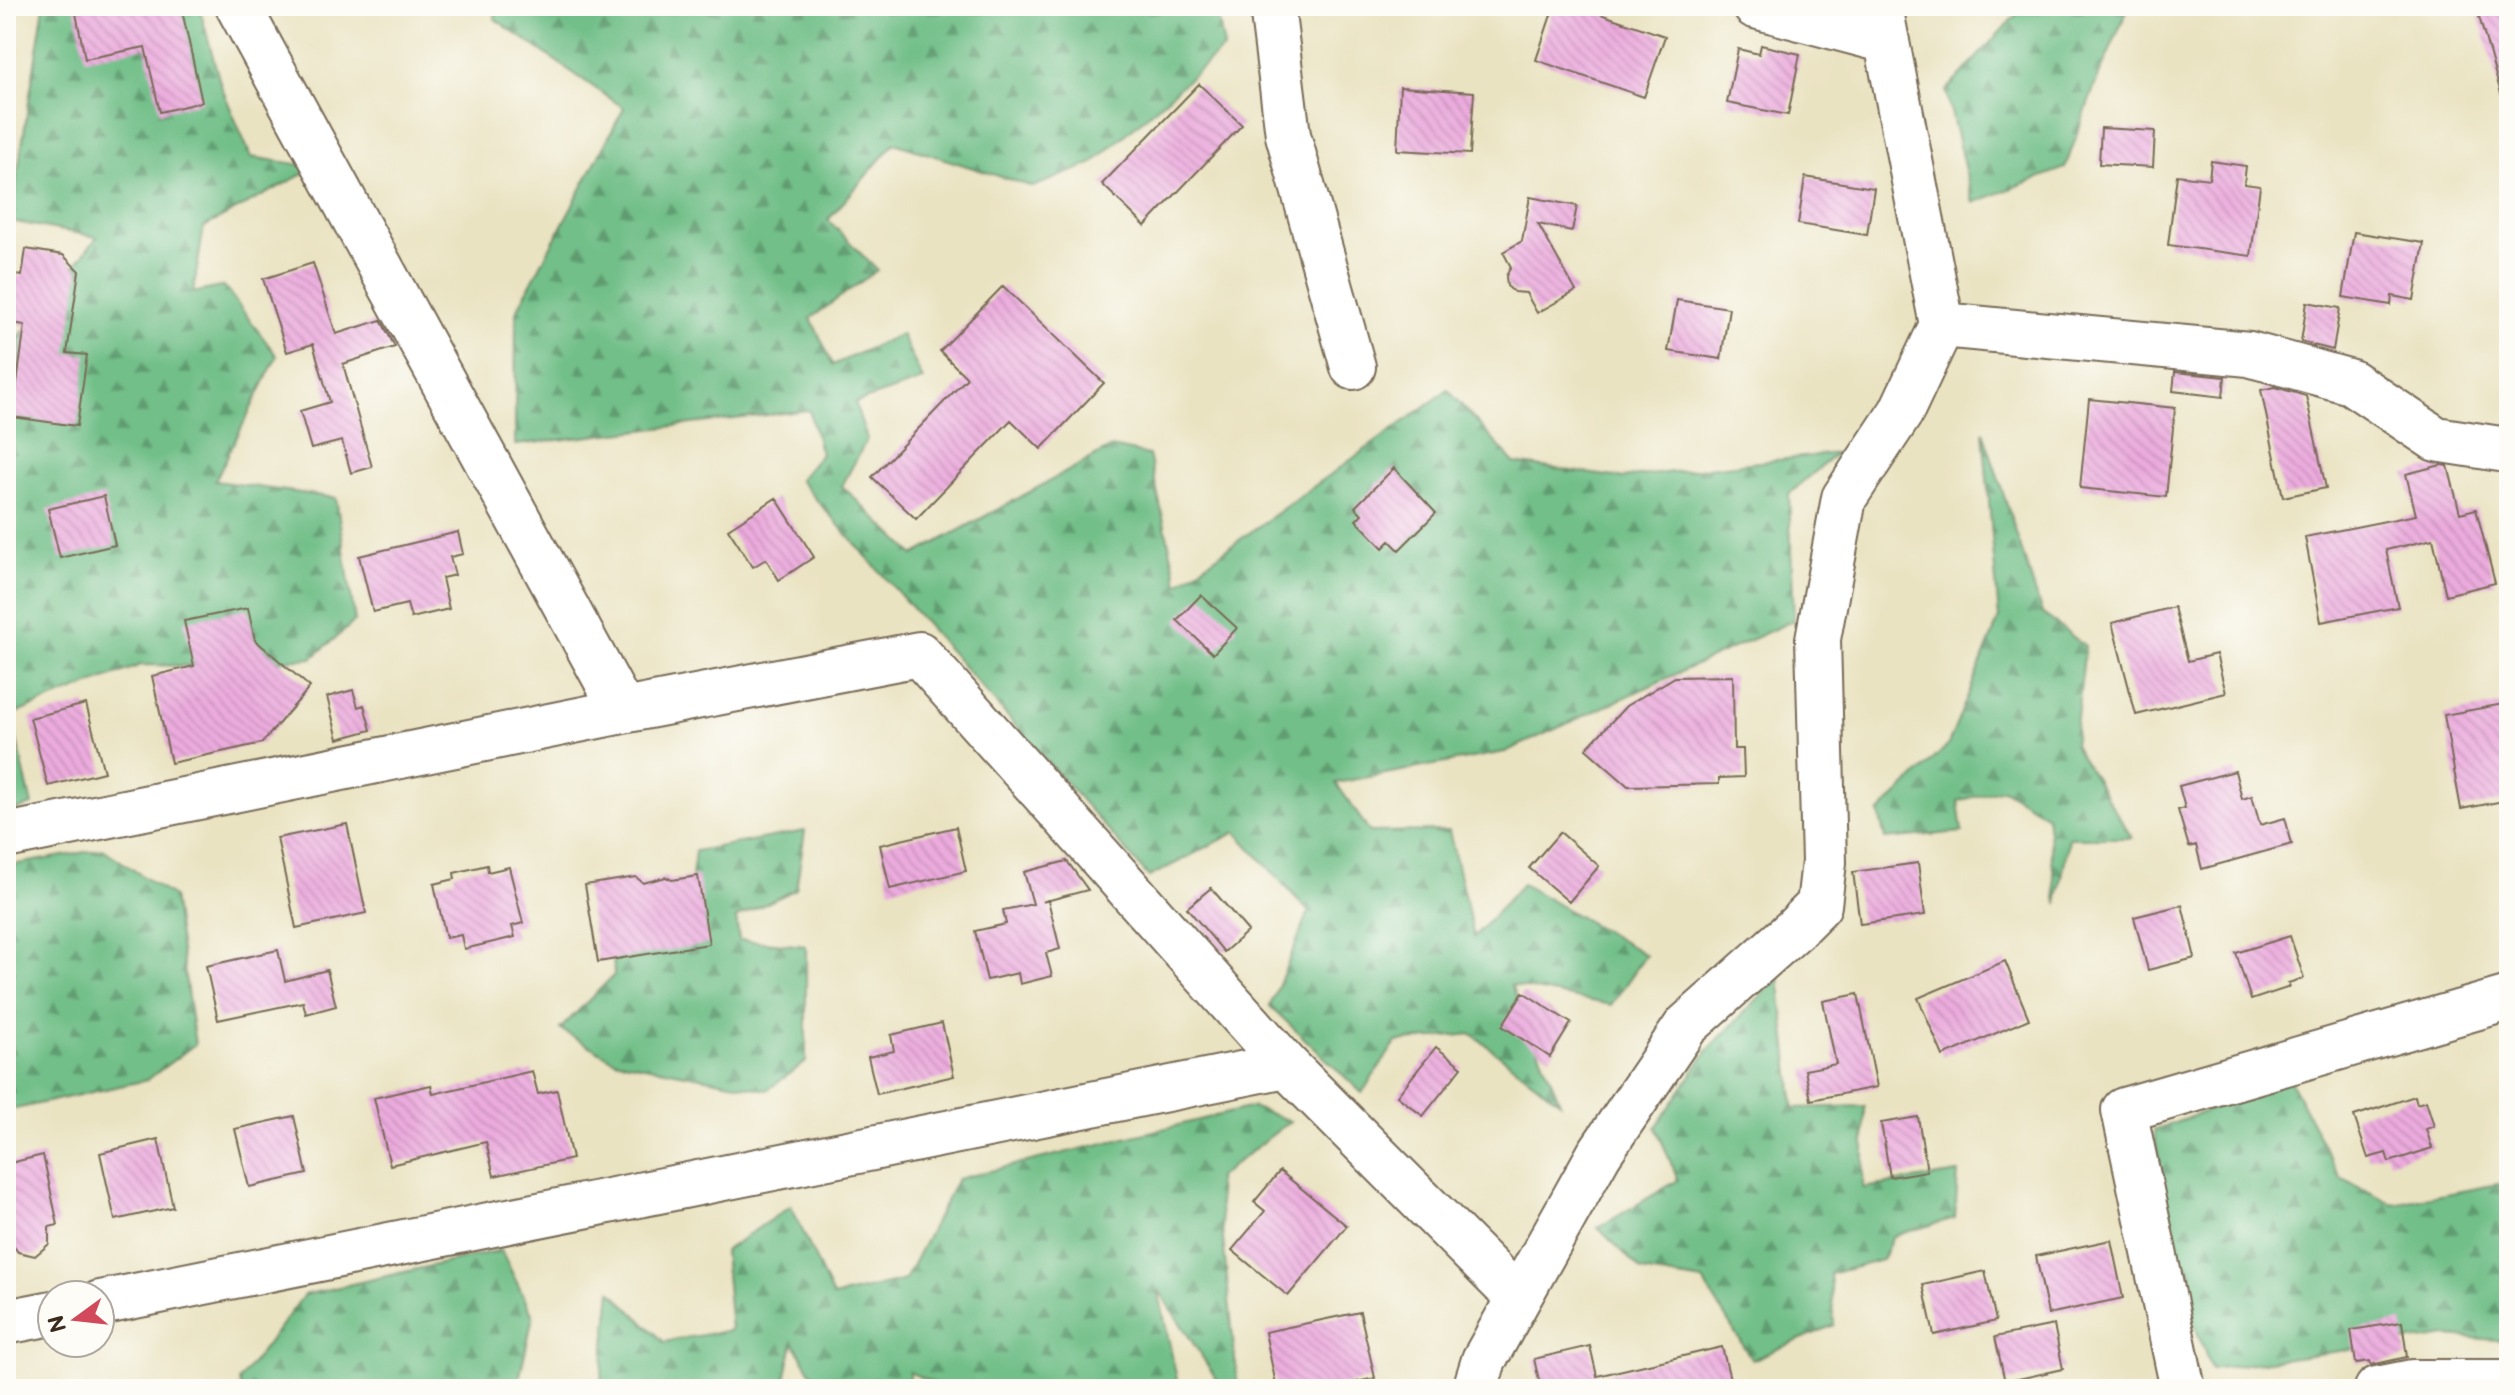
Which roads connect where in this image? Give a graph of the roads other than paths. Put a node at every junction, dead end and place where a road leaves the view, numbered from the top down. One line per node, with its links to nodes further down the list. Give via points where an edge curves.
1 (238, 6): 8 (street)
2 (1272, 6): 6 (street, via 1288,135)
3 (1755, 6): 4 (street)
4 (1884, 24): 5 (street)
5 (1942, 325): 7 (street, via 2249,354 2351,382 2436,439); 12 (street, via 1901,412 1844,498 1818,639 1824,862 1819,905 1686,1026 1599,1154)
6 (1353, 367)
7 (2509, 447)
8 (623, 711): 9 (street); 11 (street, via 919,654)
9 (6, 836)
10 (2509, 998): 18 (street, via 2124,1110)
11 (1286, 1065): 12 (street); 13 (street)
12 (1518, 1298): 17 (street, via 1484,1360)
13 (116, 1300)
14 (36, 1316): 15 (street)
15 (6, 1322)
16 (2509, 1382): 19 (street, via 2412,1382)
17 (1475, 1389)
18 (2183, 1389)
19 (2377, 1389)

